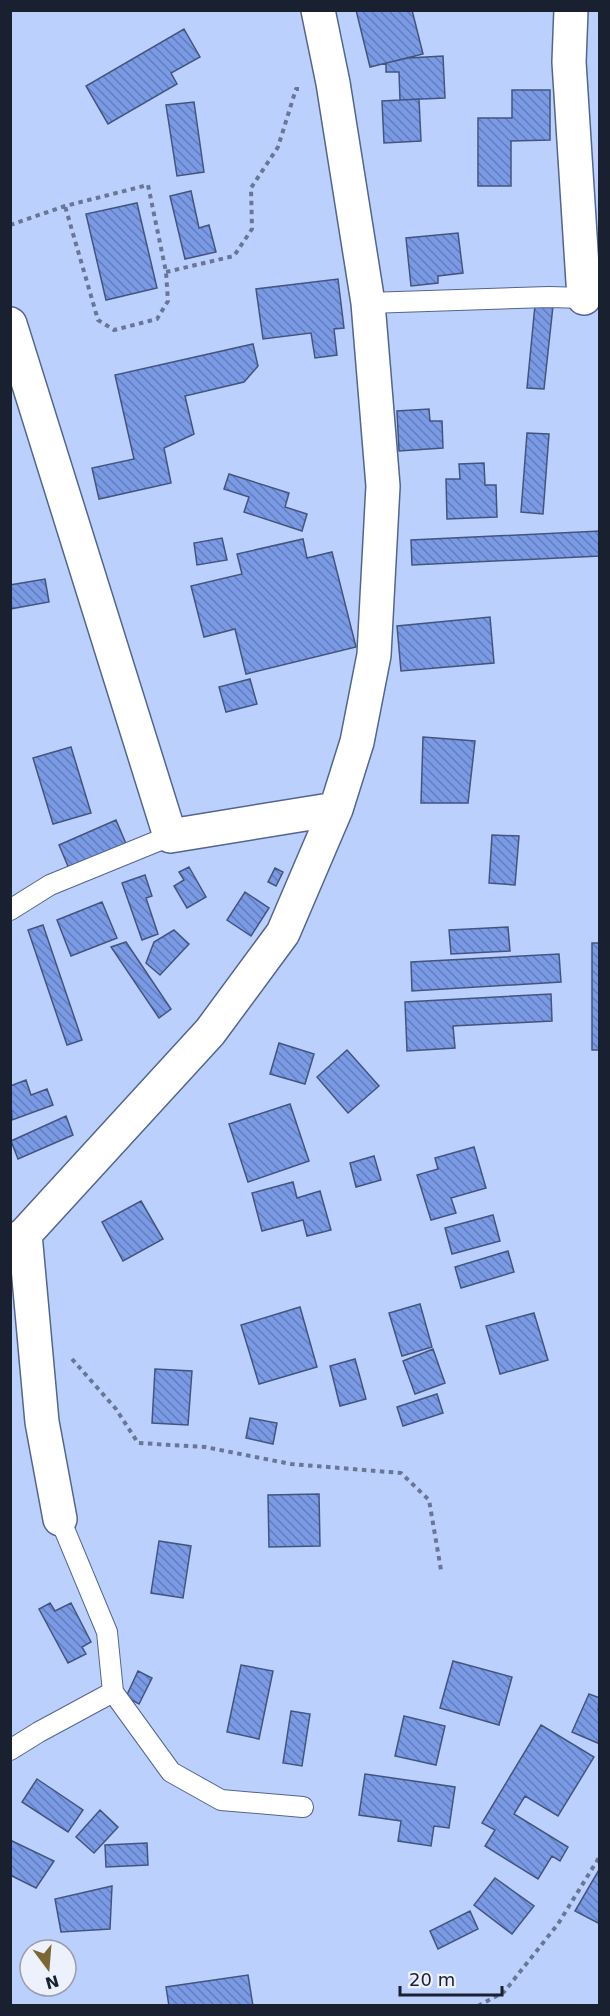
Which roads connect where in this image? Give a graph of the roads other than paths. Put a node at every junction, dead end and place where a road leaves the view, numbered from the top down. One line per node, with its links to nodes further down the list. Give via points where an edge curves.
1 (318, 10): 4 (street)
2 (571, 10): 3 (street, via 569,62)
3 (584, 298): 4 (lane)
4 (368, 303): 6 (street, via 383,486 374,655 357,742)
5 (10, 324): 7 (street)
6 (336, 809): 7 (street); 9 (street, via 283,933 210,1032)
7 (170, 836): 8 (lane, via 50,885)
8 (10, 910)
9 (18, 1239): 10 (street, via 33,1316 42,1422)
10 (60, 1519): 11 (lane, via 106,1632)
11 (112, 1692): 12 (lane); 13 (lane, via 171,1772 221,1800)
12 (10, 1750)
13 (303, 1807)

